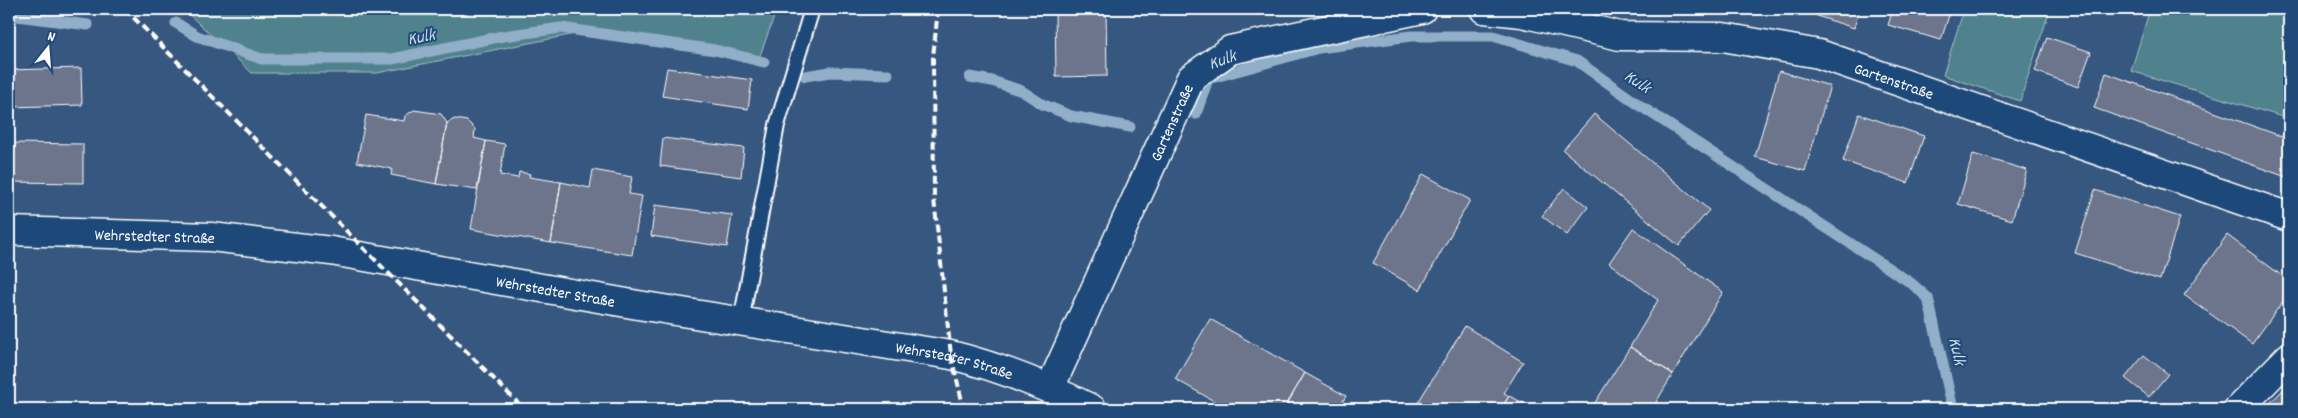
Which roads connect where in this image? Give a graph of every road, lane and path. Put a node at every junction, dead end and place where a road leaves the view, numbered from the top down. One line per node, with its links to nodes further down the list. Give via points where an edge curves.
1 (812, 9): 6 (lane, via 777,125)
2 (1422, 9): 8 (street, Gartenstraße, via 1230,50 1192,78)
3 (1484, 9): 4 (street, Gartenstraße, via 1522,13 1620,36 1724,37 1819,54)
4 (2289, 217)
5 (9, 231): 6 (street, Wehrstedter Straße, via 211,237 331,251)
6 (741, 322): 8 (street, Wehrstedter Straße, via 950,355)
7 (2289, 357): 10 (street)
8 (1050, 388): 9 (street, Wehrstedter Straße)
9 (1092, 409)
10 (2238, 409)

